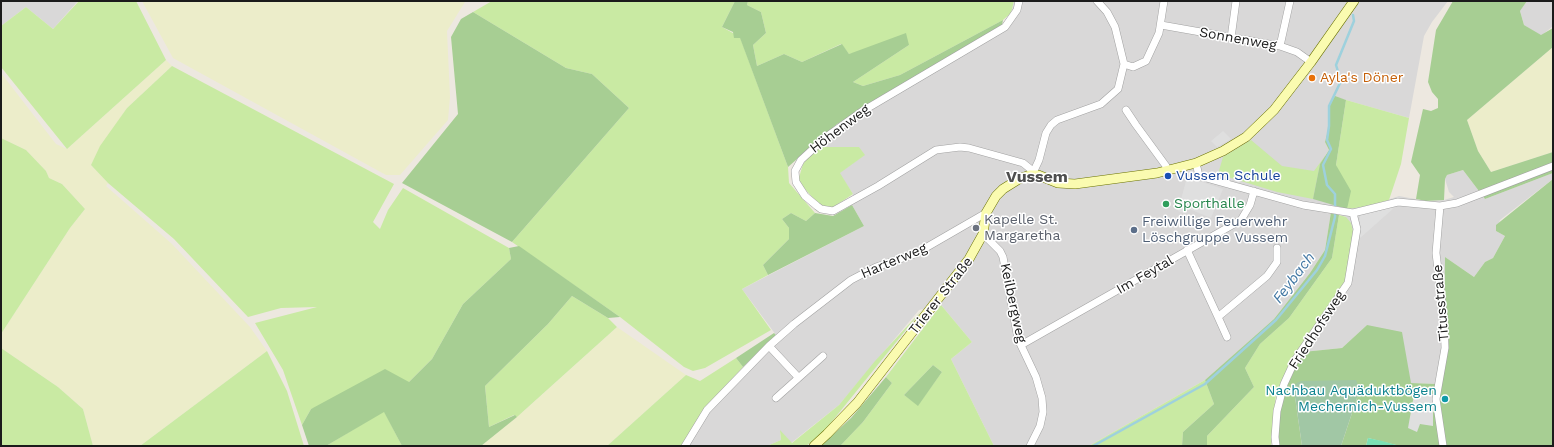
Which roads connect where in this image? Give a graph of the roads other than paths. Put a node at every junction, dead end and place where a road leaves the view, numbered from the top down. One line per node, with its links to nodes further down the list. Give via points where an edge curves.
1 (1019, 1): 16 (street, Höhenweg, via 1017,10 1006,27 861,112 826,137 801,160 795,171 796,182 805,196 821,209 833,211 936,150 969,148 1023,163)
2 (1097, 1): 11 (street, via 1115,27)
3 (1164, 1): 7 (street)
4 (1236, 1): 8 (street)
5 (1290, 1): 9 (street)
6 (1354, 1): 10 (main road)
7 (1160, 25): 8 (street, Sonnenweg); 11 (street, via 1146,61 1133,67)
8 (1231, 38): 9 (street, Sonnenweg)
9 (1280, 46): 10 (street, Sonnenweg, via 1297,52)
10 (1311, 62): 13 (main road, via 1274,110 1246,136 1223,151)
11 (1124, 64): 16 (street, via 1118,89 1101,104 1057,120 1051,125)
12 (1126, 110): 15 (street)
13 (1196, 163): 15 (main road); 17 (street, via 1200,176)
14 (1553, 166): 18 (street, via 1471,198)
15 (1167, 171): 16 (main road, via 1076,184 1058,183)
16 (1032, 173): 20 (main road, Trierer Straße, via 1003,189)
17 (1254, 191): 19 (street, via 1303,205); 23 (street, Im Feytal, via 1250,206 1241,220)
18 (1440, 206): 19 (street, via 1398,202); 35 (street, Titusstraße, via 1436,253 1445,348 1436,399)
19 (1353, 212): 34 (street, Friedhofsweg, via 1357,229 1348,283 1304,345 1284,384 1276,410)
20 (986, 213): 21 (main road, Trierer Straße); 27 (street, Harterweg, via 915,254 876,267 851,280 788,328)
21 (984, 234): 26 (street, Keilbergweg, via 1003,257); 32 (main road, Trierer Straße, via 970,259 857,402)
22 (1277, 248): 24 (street, via 1277,262 1267,276)
23 (1187, 250): 24 (street); 26 (street, Im Feytal)
24 (1218, 317): 25 (street)
25 (1227, 337)
26 (1021, 345): 33 (street, Keilbergweg, via 1036,377 1042,398 1040,426)
27 (769, 346): 29 (street); 31 (street, Harterweg, via 707,410)
28 (823, 356): 29 (street)
29 (798, 377): 30 (street)
30 (776, 398)
31 (685, 446)
32 (814, 446)
33 (1030, 446)
34 (1276, 446)
35 (1443, 446)

